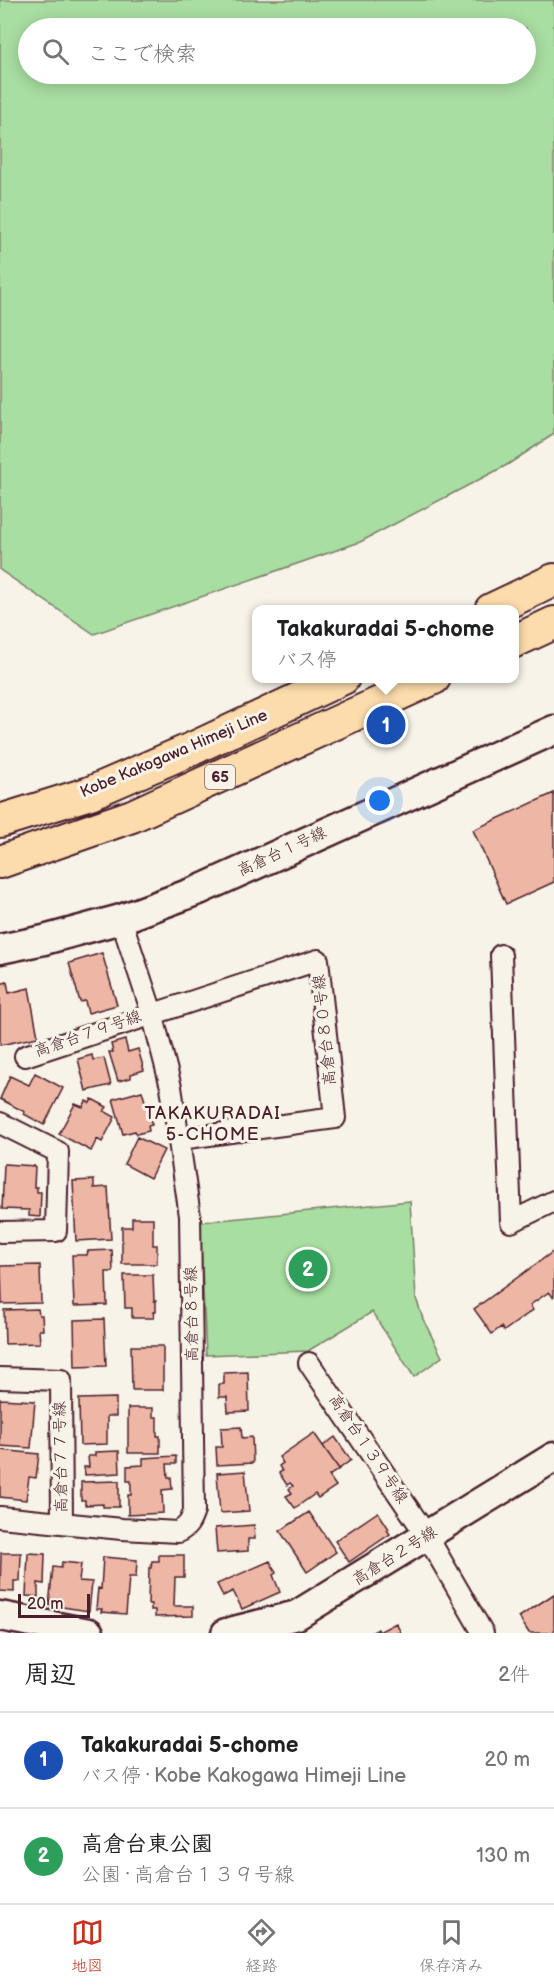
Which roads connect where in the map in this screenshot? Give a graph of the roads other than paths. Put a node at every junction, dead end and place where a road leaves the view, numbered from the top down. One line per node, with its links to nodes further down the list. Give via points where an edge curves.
1 (554, 580): 2 (main road)
2 (500, 605)
3 (554, 623): 4 (main road)
4 (519, 639)
5 (332, 683): 8 (main road, Kobe Kakogawa Himeji Line / 65, via 90,792)
6 (423, 683): 9 (main road, 65, via 132,816)
7 (554, 730): 10 (street, 高倉台１号線, via 199,890)
8 (0, 821)
9 (0, 862)
10 (121, 919): 11 (street, 高倉台１号線); 13 (street, 高倉台８号線)
11 (0, 949)
12 (501, 955): 17 (street, via 511,1222)
13 (152, 1013): 14 (street, 高倉台７９号線); 16 (street, 高倉台８号線); 16 (street, 高倉台８０号線, via 318,960 335,1118)
14 (25, 1056)
15 (0, 1123): 18 (street, via 58,1152 56,1231)
16 (180, 1138): 23 (street, 高倉台８号線, via 190,1216 194,1511 191,1521 178,1532)
17 (554, 1201)
18 (0, 1232)
19 (309, 1362): 24 (street, 高倉台１３９号線)
20 (0, 1378): 23 (street, 高倉台７７号線, via 61,1380)
21 (554, 1457): 24 (street, 高倉台２号線)
22 (0, 1517): 23 (street, 高倉台８号線)
23 (62, 1523)
24 (427, 1536): 27 (street, 高倉台２号線, via 297,1616); 28 (street, 高倉台１３９号線)
25 (0, 1616): 26 (street)
26 (89, 1633)
27 (226, 1633)
28 (483, 1633)

